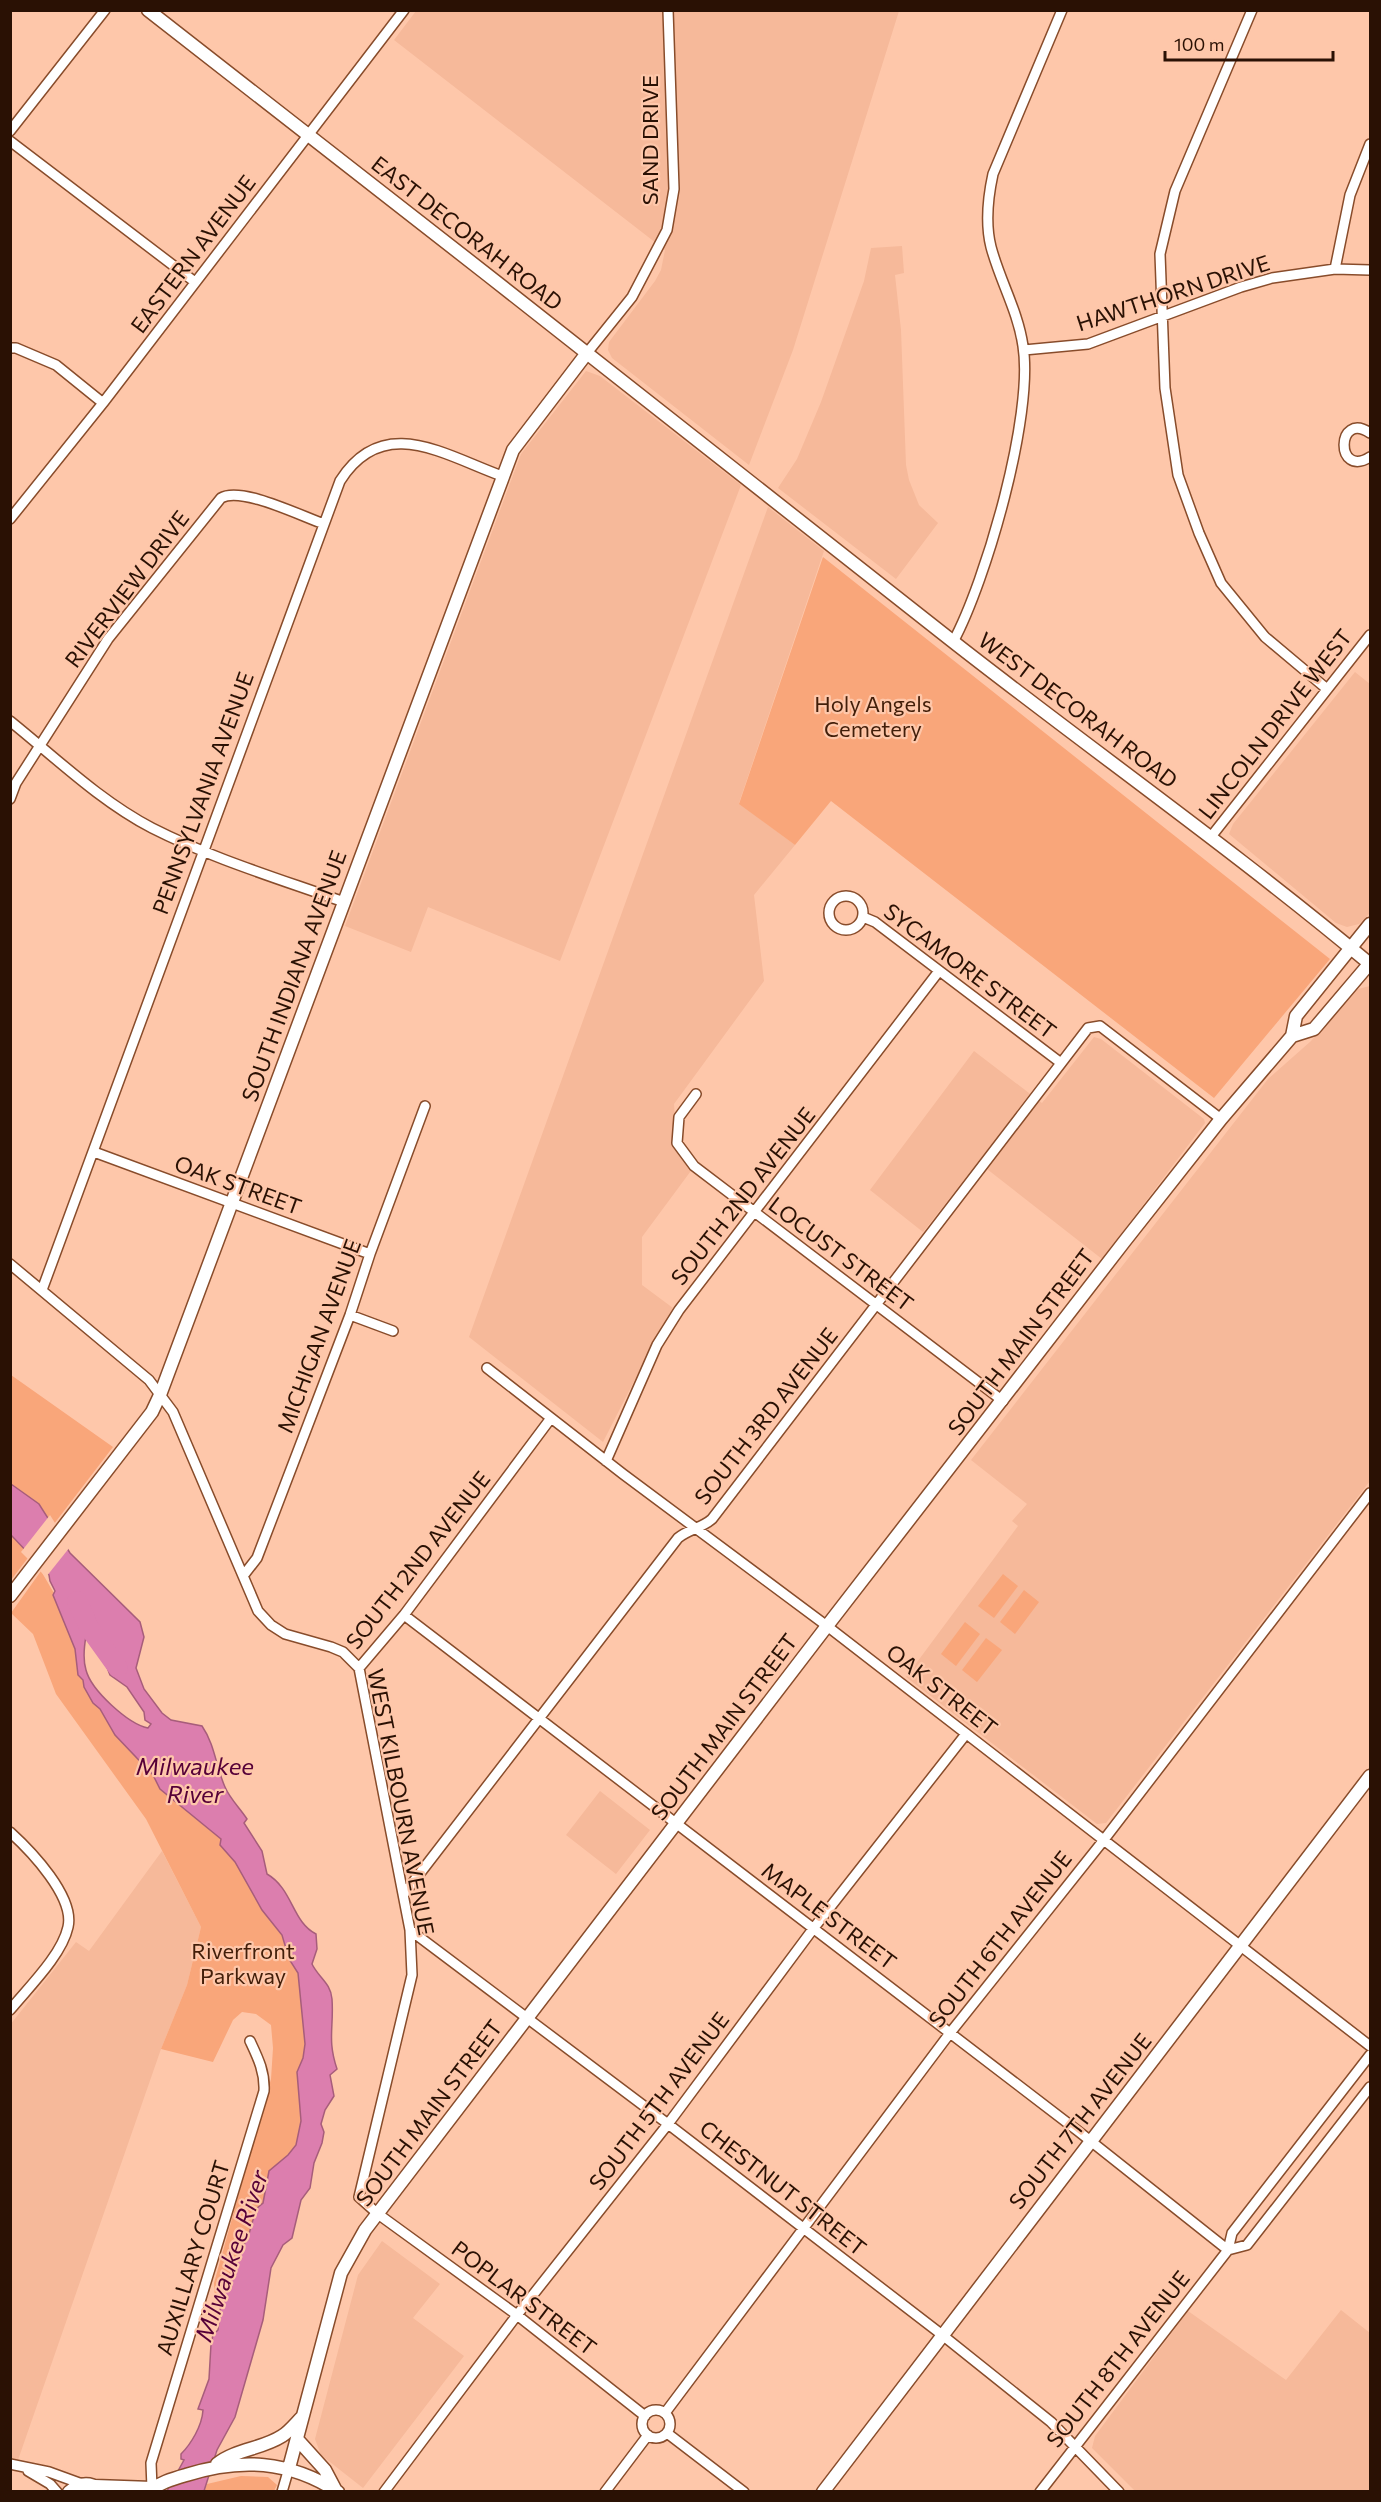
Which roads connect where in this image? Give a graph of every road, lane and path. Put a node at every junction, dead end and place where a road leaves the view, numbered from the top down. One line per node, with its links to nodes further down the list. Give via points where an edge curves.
1 (105, 10): 7 (street)
2 (148, 10): 8 (street, EAST DECORAH ROAD)
3 (404, 10): 8 (street, EASTERN AVENUE)
4 (668, 10): 17 (street, SAND DRIVE, via 675,189 667,230 632,297)
5 (1062, 10): 16 (street, via 993,174 988,195 990,245 1012,300)
6 (1252, 10): 14 (street, via 1175,191 1160,254)
7 (10, 131)
8 (308, 135): 13 (street, EASTERN AVENUE); 17 (street, EAST DECORAH ROAD)
9 (10, 141): 13 (street)
10 (1371, 144): 11 (street, via 1350,195)
11 (1335, 269): 12 (street, HAWTHORN DRIVE); 14 (street, HAWTHORN DRIVE, via 1272,278)
12 (1371, 270)
13 (195, 282): 18 (street, EASTERN AVENUE)
14 (1163, 316): 16 (street, HAWTHORN DRIVE, via 1088,344); 29 (street, via 1165,388 1178,475 1199,533 1221,583 1264,637)
15 (10, 348): 18 (street, via 56,365)
16 (1024, 350): 28 (street, via 1022,406 1000,512 966,615)
17 (587, 353): 21 (street, SOUTH INDIANA AVENUE, via 525,431); 23 (street, EAST DECORAH ROAD)
18 (103, 403): 25 (street, EASTERN AVENUE)
19 (1371, 433): 20 (street, via 1352,430 1343,443 1354,460)
20 (1371, 457)
21 (502, 476): 26 (street, PENNSYLVANIA AVENUE, via 428,447 383,444 349,466); 35 (street, SOUTH INDIANA AVENUE)
22 (225, 484): 24 (street)
23 (760, 488): 28 (street, WEST DECORAH ROAD)
24 (227, 495): 26 (street, via 250,497); 31 (street, RIVERVIEW DRIVE, via 211,509 108,639)
25 (10, 519)
26 (324, 524): 34 (street, PENNSYLVANIA AVENUE)
27 (1371, 635): 29 (street, LINCOLN DRIVE WEST)
28 (953, 642): 33 (street, WEST DECORAH ROAD)
29 (1327, 689): 33 (street, LINCOLN DRIVE WEST)
30 (10, 721): 31 (street)
31 (42, 746): 32 (street, RIVERVIEW DRIVE, via 16,783); 34 (street, via 112,803 152,828)
32 (10, 799)
33 (1210, 838): 38 (street, WEST DECORAH ROAD)
34 (202, 850): 35 (street); 46 (street, PENNSYLVANIA AVENUE)
35 (344, 902): 47 (street, SOUTH INDIANA AVENUE)
36 (863, 917): 40 (street, SYCAMORE STREET)
37 (1371, 924): 38 (street, SOUTH MAIN STREET)
38 (1351, 948): 39 (street, WEST DECORAH ROAD); 41 (street, SOUTH MAIN STREET, via 1296,1016)
39 (1370, 964): 41 (street, SOUTH MAIN STREET, via 1314,1029)
40 (939, 971): 42 (street, SYCAMORE STREET); 48 (street, SOUTH 2ND AVENUE)
41 (1292, 1036): 45 (street, SOUTH MAIN STREET)
42 (1061, 1063): 45 (street, SYCAMORE STREET, via 1088,1028 1100,1026); 52 (street, SOUTH 3RD AVENUE)
43 (696, 1094): 48 (street, LOCUST STREET, via 679,1117 677,1143 694,1166)
44 (425, 1106): 49 (street, MICHIGAN AVENUE)
45 (1221, 1119): 57 (street, SOUTH MAIN STREET)
46 (94, 1152): 47 (street, OAK STREET); 51 (street, PENNSYLVANIA AVENUE)
47 (232, 1205): 49 (street, OAK STREET); 56 (street, SOUTH INDIANA AVENUE)
48 (755, 1213): 52 (street, LOCUST STREET); 59 (street, SOUTH 2ND AVENUE, via 679,1310 657,1345)
49 (370, 1254): 53 (street, MICHIGAN AVENUE)
50 (10, 1264): 51 (street, WEST KILBOURN AVENUE)
51 (42, 1290): 56 (street, WEST KILBOURN AVENUE, via 148,1380)
52 (877, 1305): 57 (street, LOCUST STREET); 61 (street, SOUTH 3RD AVENUE, via 712,1519)
53 (350, 1315): 54 (street); 62 (street, MICHIGAN AVENUE, via 257,1558)
54 (393, 1331)
55 (487, 1368): 58 (street, OAK STREET)
56 (160, 1395): 62 (street, WEST KILBOURN AVENUE, via 173,1412); 63 (street, SOUTH INDIANA AVENUE, via 152,1412)
57 (1003, 1401): 65 (street, SOUTH MAIN STREET)
58 (551, 1418): 59 (street, OAK STREET); 64 (street, SOUTH 2ND AVENUE)
59 (606, 1461): 61 (street, OAK STREET)
60 (1371, 1493): 72 (street, SOUTH 6TH AVENUE)
61 (695, 1528): 65 (street, OAK STREET); 67 (street, SOUTH 3RD AVENUE, via 678,1538)
62 (243, 1576): 66 (street, WEST KILBOURN AVENUE, via 258,1611 271,1625 285,1634 343,1652)
63 (10, 1596)
64 (404, 1615): 66 (street, SOUTH 2ND AVENUE); 67 (street, MAPLE STREET)
65 (827, 1626): 68 (street, OAK STREET); 70 (street, SOUTH MAIN STREET)
66 (359, 1668): 73 (street, WEST KILBOURN AVENUE)
67 (538, 1719): 70 (street, MAPLE STREET); 73 (street, SOUTH 3RD AVENUE)
68 (966, 1734): 72 (street, OAK STREET); 74 (street, SOUTH 5TH AVENUE)
69 (1371, 1776): 76 (street, SOUTH 7TH AVENUE)
70 (677, 1824): 74 (street, MAPLE STREET); 78 (street, SOUTH MAIN STREET)
71 (10, 1832): 77 (street, via 55,1882 66,1905 69,1925 62,1943)
72 (1102, 1841): 76 (street, OAK STREET); 79 (street, SOUTH 6TH AVENUE)
73 (404, 1894): 75 (street, WEST KILBOURN AVENUE)
74 (813, 1929): 79 (street, MAPLE STREET); 84 (street, SOUTH 5TH AVENUE)
75 (410, 1930): 78 (street, CHESTNUT STREET); 86 (street, WEST KILBOURN AVENUE, via 412,1975 358,2197)
76 (1240, 1946): 81 (street, OAK STREET); 85 (street, SOUTH 7TH AVENUE)
77 (10, 2010)
78 (528, 2019): 84 (street, CHESTNUT STREET); 86 (street, SOUTH MAIN STREET)
79 (950, 2033): 85 (street, MAPLE STREET); 87 (street, SOUTH 6TH AVENUE)
80 (249, 2041): 104 (street, AUXILLARY COURT, via 260,2060 264,2091 151,2463)
81 (1371, 2046)
82 (1371, 2055): 88 (street, SOUTH 8TH AVENUE, via 1232,2233)
83 (1371, 2087): 88 (street, SOUTH 8TH AVENUE, via 1247,2245)
84 (668, 2124): 87 (street, CHESTNUT STREET); 89 (street, SOUTH 5TH AVENUE)
85 (1091, 2141): 88 (street, MAPLE STREET); 90 (street, SOUTH 7TH AVENUE)
86 (378, 2214): 89 (street, POPLAR STREET); 92 (street, SOUTH MAIN STREET, via 341,2273)
87 (804, 2229): 90 (street, CHESTNUT STREET); 91 (street, SOUTH 6TH AVENUE)
88 (1228, 2250): 97 (street, SOUTH 8TH AVENUE)
89 (517, 2315): 93 (street, POPLAR STREET); 109 (street, SOUTH 5TH AVENUE)
90 (941, 2334): 97 (street, CHESTNUT STREET, via 1051,2422); 112 (street, SOUTH 7TH AVENUE)
91 (665, 2413): 93 (street, via 654,2410); 94 (street, via 670,2422)
92 (304, 2415): 96 (street, SOUTH MAIN STREET); 99 (street, via 283,2436 225,2457)
93 (645, 2416): 95 (street, via 642,2426)
94 (667, 2433): 95 (street, via 658,2438); 111 (street)
95 (648, 2435): 110 (street)
96 (297, 2439): 101 (street, SOUTH MAIN STREET); 105 (street, via 325,2470)
97 (1074, 2446): 113 (street, SOUTH 8TH AVENUE); 114 (street, CHESTNUT STREET)
98 (10, 2464): 100 (street)
99 (213, 2466): 101 (street, via 261,2463); 104 (street)
100 (24, 2468): 102 (street); 106 (street)
101 (289, 2469): 105 (street); 108 (street, SOUTH MAIN STREET)
102 (82, 2484): 103 (street); 107 (street)
103 (99, 2488): 104 (street)
104 (150, 2490)
105 (336, 2490)
106 (57, 2492)
107 (69, 2492)
108 (282, 2492)
109 (384, 2492)
110 (605, 2492)
111 (744, 2492)
112 (823, 2492)
113 (1040, 2492)
114 (1119, 2492)

